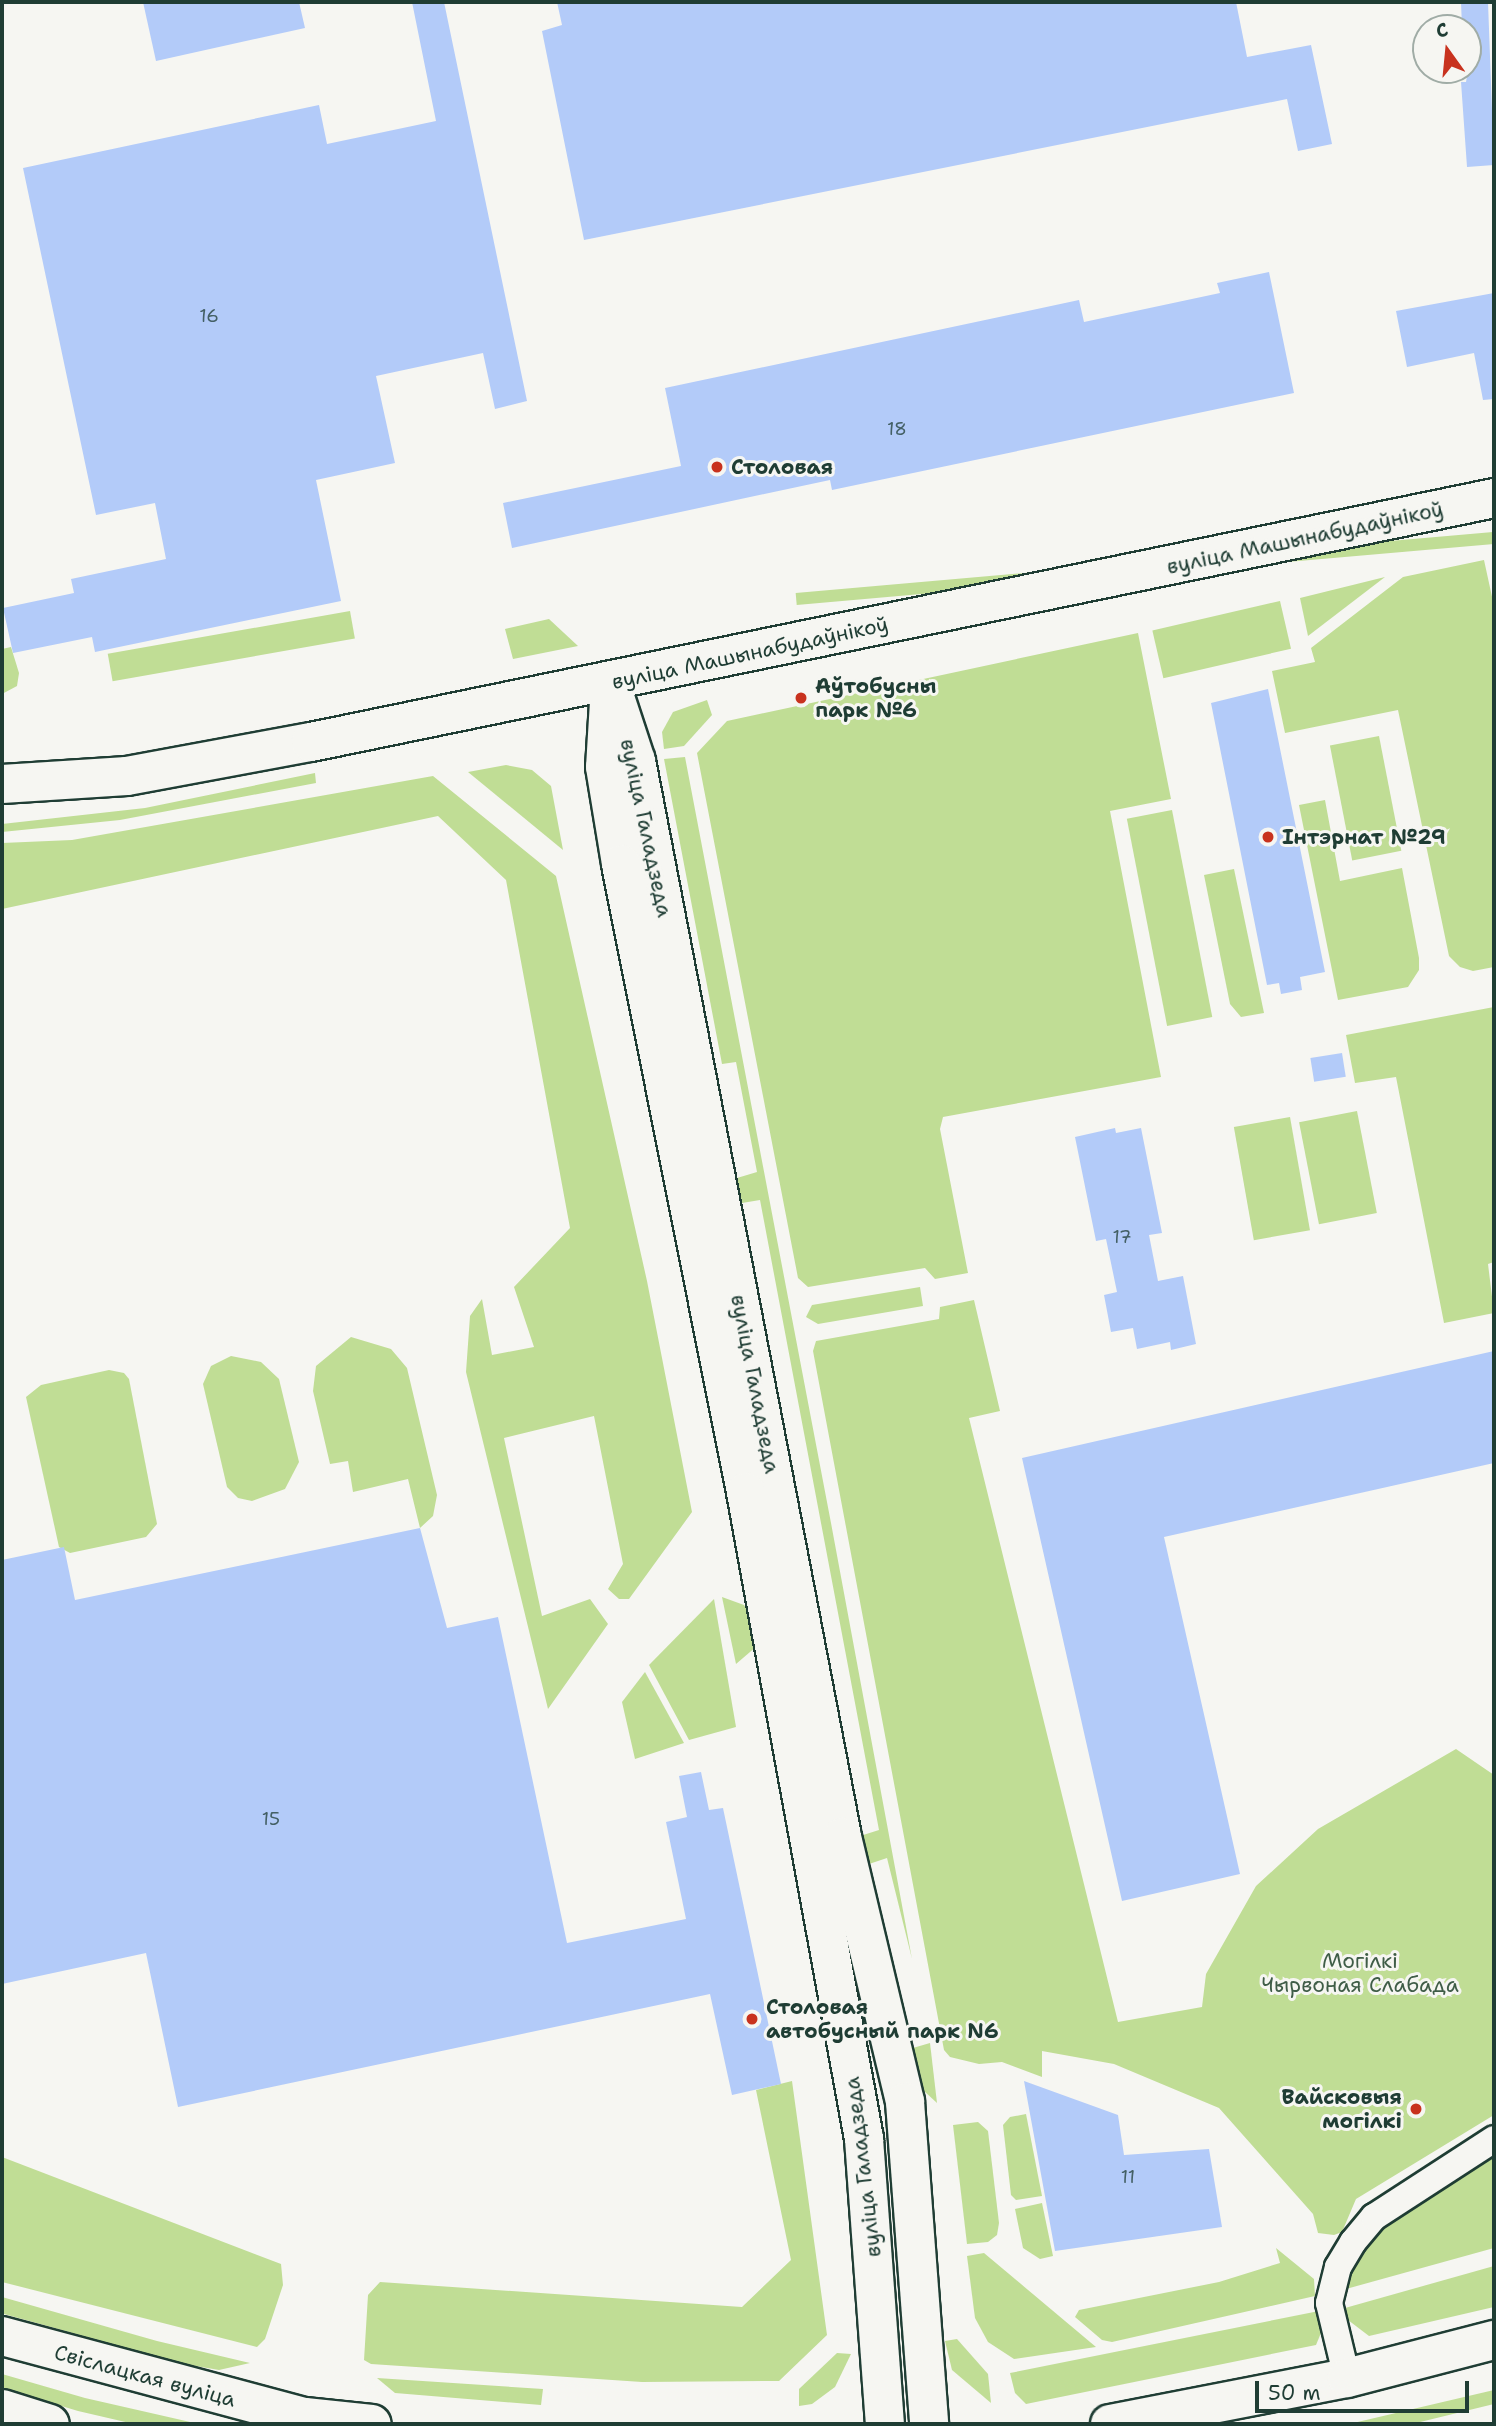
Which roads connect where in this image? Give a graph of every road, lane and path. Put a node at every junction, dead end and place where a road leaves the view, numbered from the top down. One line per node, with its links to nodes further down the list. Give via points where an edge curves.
1 (1494, 498): 2 (main road, вуліца Машынабудаўнікоў)
2 (610, 682): 3 (main road, вуліца Машынабудаўнікоў, via 127,776); 11 (main road, вуліца Галадзеда, via 605,767 621,864 748,1505 864,2139); 12 (main road, вуліца Галадзеда, via 636,761 842,1837 905,2102)
3 (2, 784)
4 (1494, 2139): 7 (street, via 1374,2217 1353,2242 1338,2267 1329,2303)
5 (2, 2336): 10 (main road, Свіслацкая вуліца, via 305,2417)
6 (1494, 2340): 7 (main road)
7 (1347, 2378): 13 (main road)
8 (2, 2409): 9 (main road)
9 (50, 2424)
10 (372, 2424)
11 (885, 2424)
12 (929, 2424)
13 (1110, 2424)

